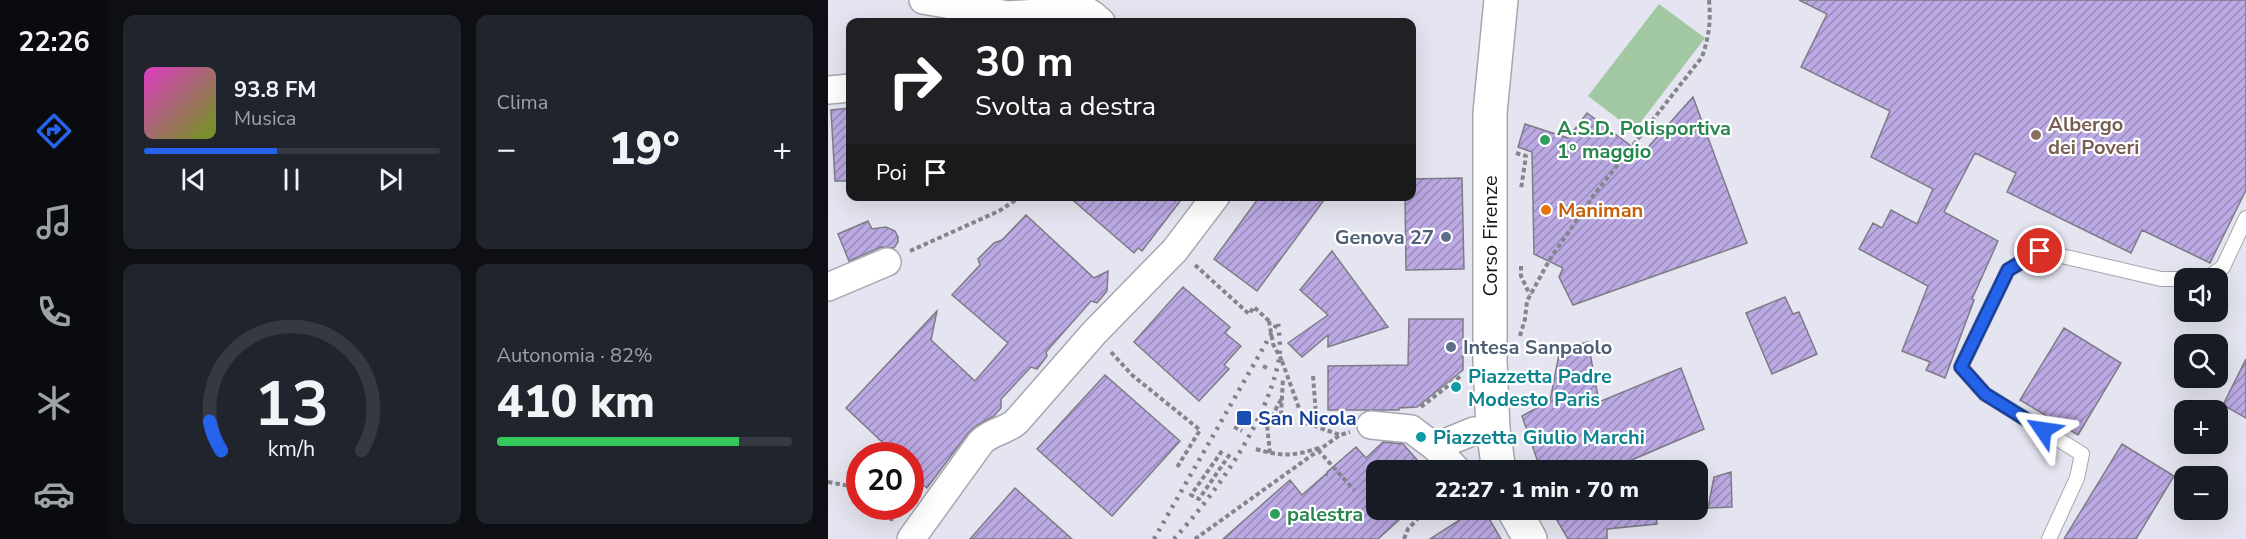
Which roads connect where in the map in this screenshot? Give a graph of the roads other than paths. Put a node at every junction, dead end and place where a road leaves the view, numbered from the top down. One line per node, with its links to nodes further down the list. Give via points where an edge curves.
1 (922, 0): 3 (street, via 1008,15 1085,10)
2 (1501, 0): 16 (street, Corso Firenze, via 1490,113 1490,361)
3 (1098, 18)
4 (846, 88): 5 (street)
5 (828, 90)
6 (1212, 201): 18 (street, via 1175,250 1016,422 981,442)
7 (2246, 218): 9 (lane)
8 (887, 262): 11 (street)
9 (2222, 268)
10 (2174, 279): 20 (lane, via 2040,251 2008,270 1961,367 1985,394 2082,454 2077,478)
11 (828, 287)
12 (1371, 425): 14 (street, via 1411,429)
13 (1474, 431): 14 (street)
14 (1435, 447): 15 (street)
15 (1447, 460)
16 (1497, 460)
17 (1520, 520): 19 (street)
18 (901, 533)
19 (1530, 539)
20 (2049, 539)

